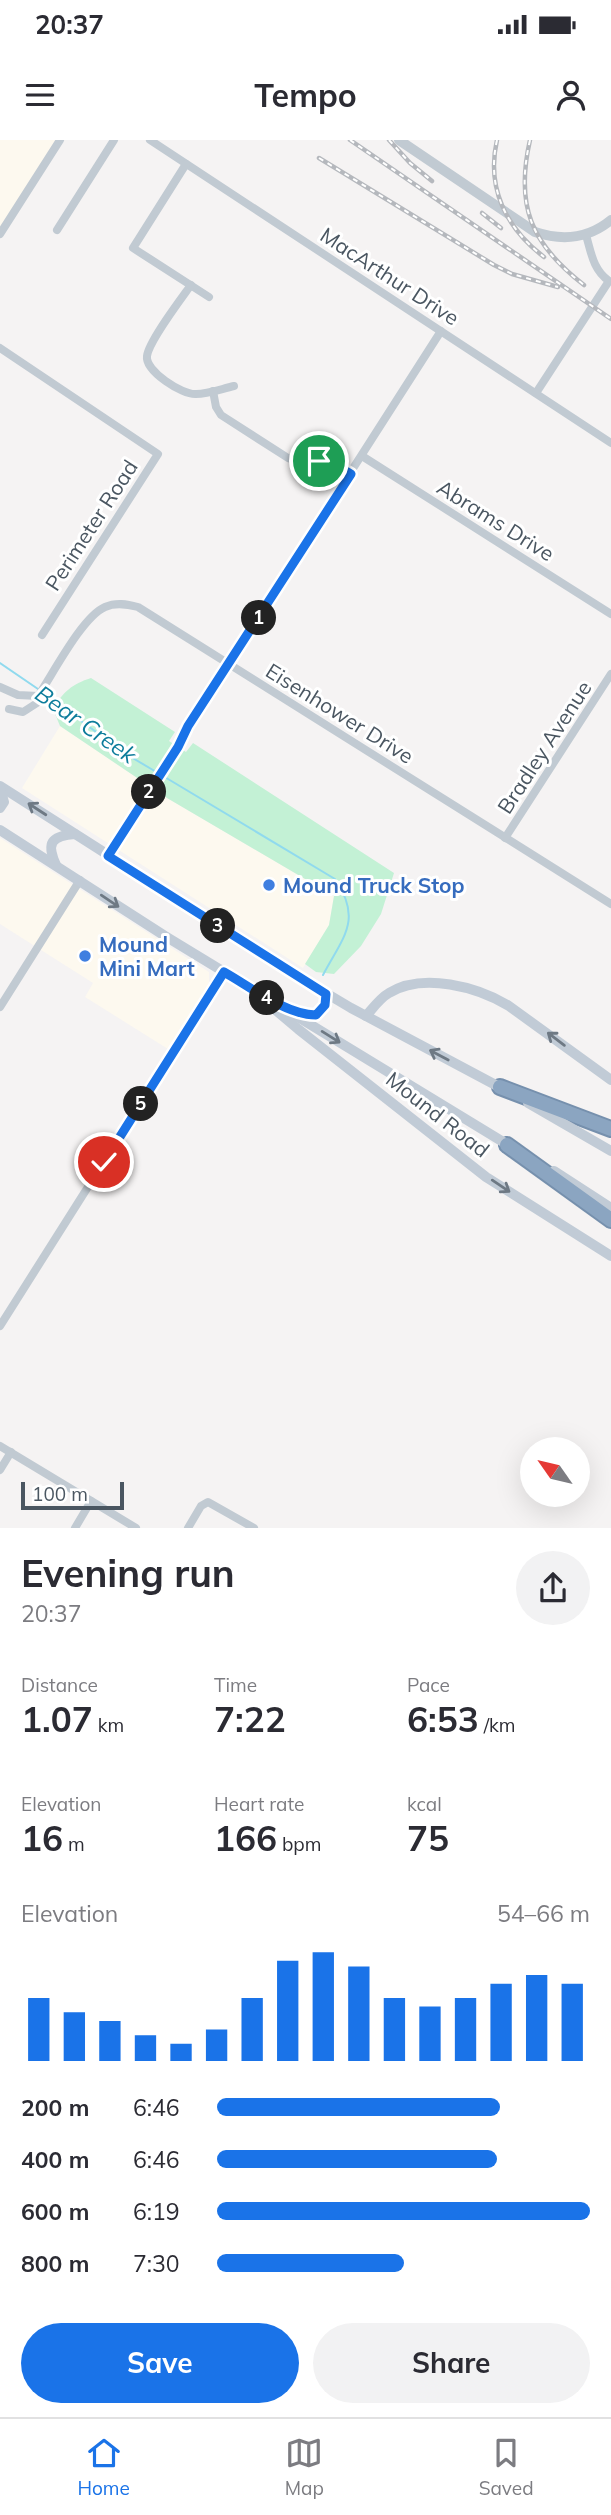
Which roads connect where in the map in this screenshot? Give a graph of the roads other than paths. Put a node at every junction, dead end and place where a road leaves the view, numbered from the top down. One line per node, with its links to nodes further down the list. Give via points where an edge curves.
1 (60, 140): 8 (street)
2 (114, 140): 7 (street)
3 (150, 140): 5 (street, MacArthur Drive)
4 (398, 140): 9 (street, via 535,232 556,238)
5 (186, 164): 10 (street, via 133,248); 12 (street, MacArthur Drive)
6 (611, 220): 9 (street)
7 (57, 230)
8 (0, 234)
9 (586, 234): 16 (street, via 594,264 609,281)
10 (191, 285): 11 (street); 15 (street, via 149,350 148,362 153,371 187,393)
11 (209, 297)
12 (441, 331): 16 (street, MacArthur Drive); 18 (street)
13 (0, 348): 21 (street, Perimeter Road, via 158,454)
14 (234, 386): 15 (street)
15 (213, 391): 19 (street, via 221,415 279,453 302,462 329,462)
16 (536, 393): 17 (street, MacArthur Drive)
17 (611, 443)
18 (362, 456): 19 (street); 20 (street, Abrams Drive)
19 (351, 474): 22 (street)
20 (611, 614)
21 (42, 635)
22 (229, 664): 25 (street, Eisenhower Drive, via 145,610 120,603 92,616); 31 (street, Eisenhower Drive); 32 (street)
23 (611, 674): 31 (street, Bradley Avenue)
24 (0, 687): 25 (street, via 18,695)
25 (38, 696): 26 (street, Eisenhower Drive, via 28,710)
26 (9, 709)
27 (0, 787): 28 (main road, via 4,802); 30 (main road, Mound Road, one-way to 27)
28 (0, 808)
29 (0, 830): 33 (main road, Mound Road)
30 (75, 834): 32 (main road, Mound Road); 33 (main road, via 52,842 50,852)
31 (505, 838): 35 (street, Eisenhower Drive)
32 (108, 856): 38 (main road, Mound Road)
33 (56, 865): 34 (main road, Mound Road)
34 (80, 880): 36 (main road, Mound Road, one-way to 36); 40 (street)
35 (611, 904)
36 (224, 972): 37 (main road, Mound Road); 50 (street)
37 (252, 989): 39 (main road, Mound Road); 49 (main road, Mound Road, one-way to 49, via 486,1177)
38 (326, 994): 39 (main road, via 325,1005 316,1015); 41 (main road, Mound Road)
39 (271, 1000): 45 (main road, Mound Road, one-way to 45)
40 (0, 1007)
41 (366, 1016): 42 (main road, one-way to 41, via 509,1006 464,988 429,984 400,988 382,997); 43 (main road, Mound Road, one-way to 41)
42 (611, 1080)
43 (500, 1087): 44 (highway); 46 (main road, Mound Road)
44 (611, 1129)
45 (507, 1145): 47 (main road, Mound Road); 48 (highway)
46 (611, 1151)
47 (611, 1208)
48 (611, 1220)
49 (611, 1256)
50 (0, 1326)
51 (0, 1446): 52 (street)
52 (10, 1452): 53 (street); 54 (street)
53 (0, 1470)
54 (91, 1500): 55 (street); 56 (street)
55 (75, 1528)
56 (136, 1528)
57 (187, 1528): 58 (street, via 208,1502)
58 (254, 1528)

